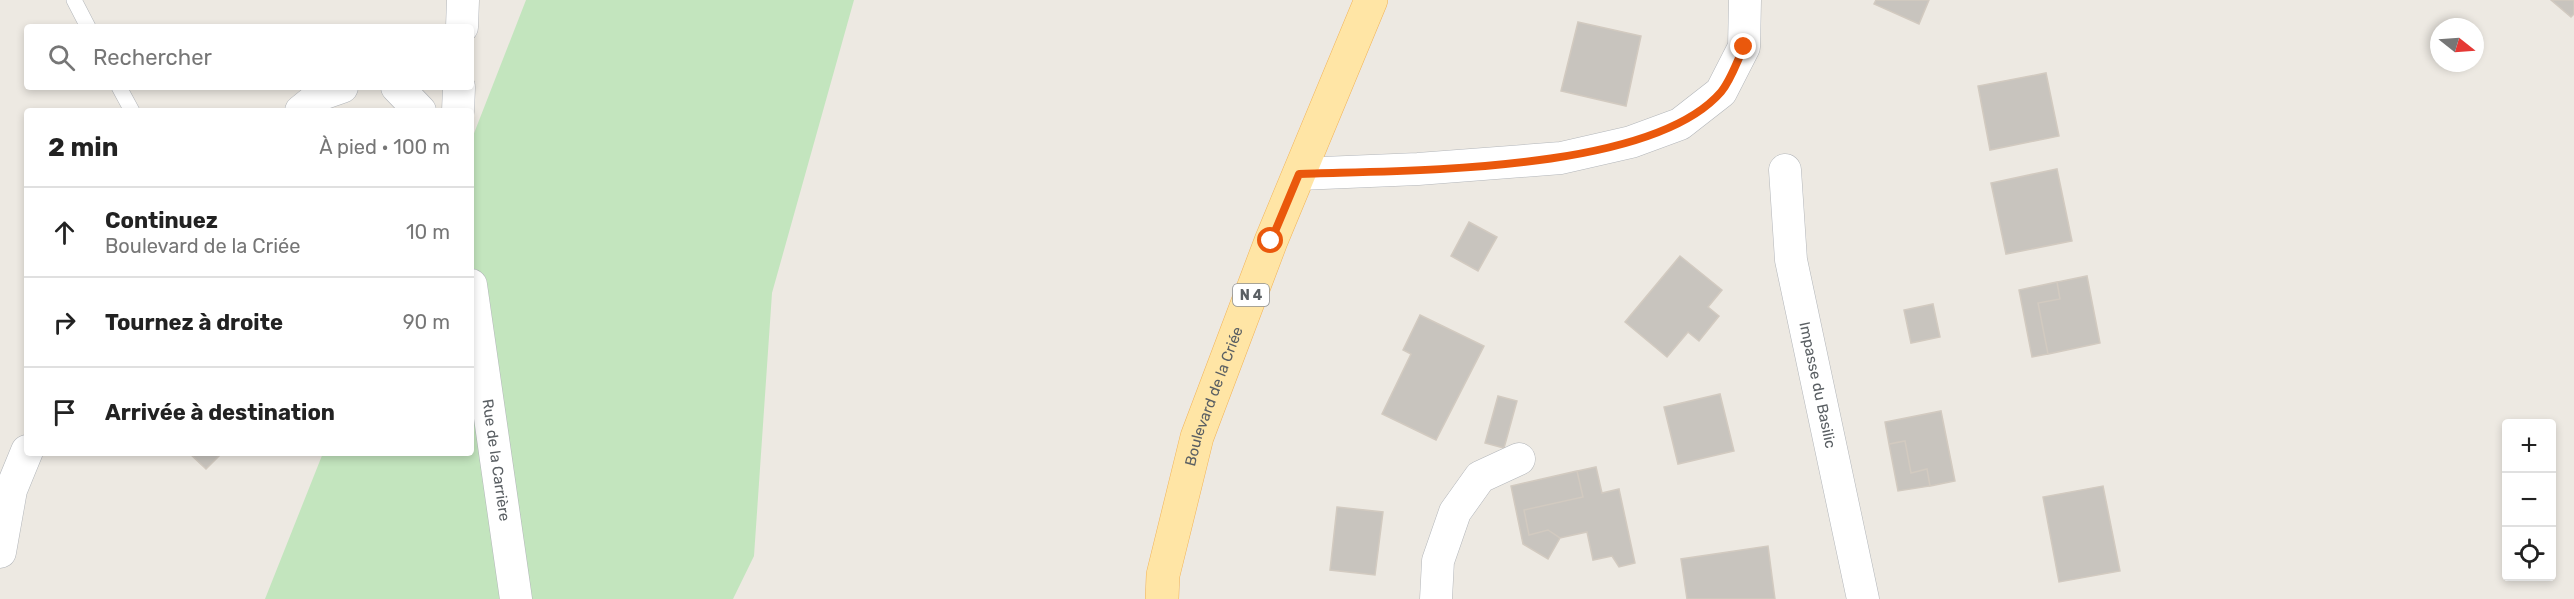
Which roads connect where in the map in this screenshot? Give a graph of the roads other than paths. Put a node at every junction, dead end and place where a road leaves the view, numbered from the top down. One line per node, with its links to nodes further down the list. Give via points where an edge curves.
1 (74, 0): 5 (lane)
2 (463, 0): 6 (street)
3 (1371, 0): 16 (main road, Boulevard de la Criée / N 4)
4 (1745, 0): 16 (street, via 1744,47 1726,83 1721,92 1680,124 1631,142 1561,158)
5 (86, 24)
6 (462, 24)
7 (121, 90): 11 (lane)
8 (333, 90): 12 (street)
9 (401, 90): 13 (street)
10 (459, 90): 14 (street)
11 (130, 108)
12 (305, 108)
13 (417, 108)
14 (458, 108)
15 (1785, 170): 24 (street, Impasse du Basilic, via 1791,260)
16 (1299, 174): 22 (main road, Boulevard de la Criée / N 4, via 1197,437 1163,575)
17 (474, 306): 21 (street, Rue de la Carrière)
18 (25, 456): 20 (street, via 11,490)
19 (1519, 459): 23 (street, via 1480,477 1455,512 1438,561)
20 (0, 552)
21 (516, 599)
22 (1162, 599)
23 (1436, 599)
24 (1863, 599)

